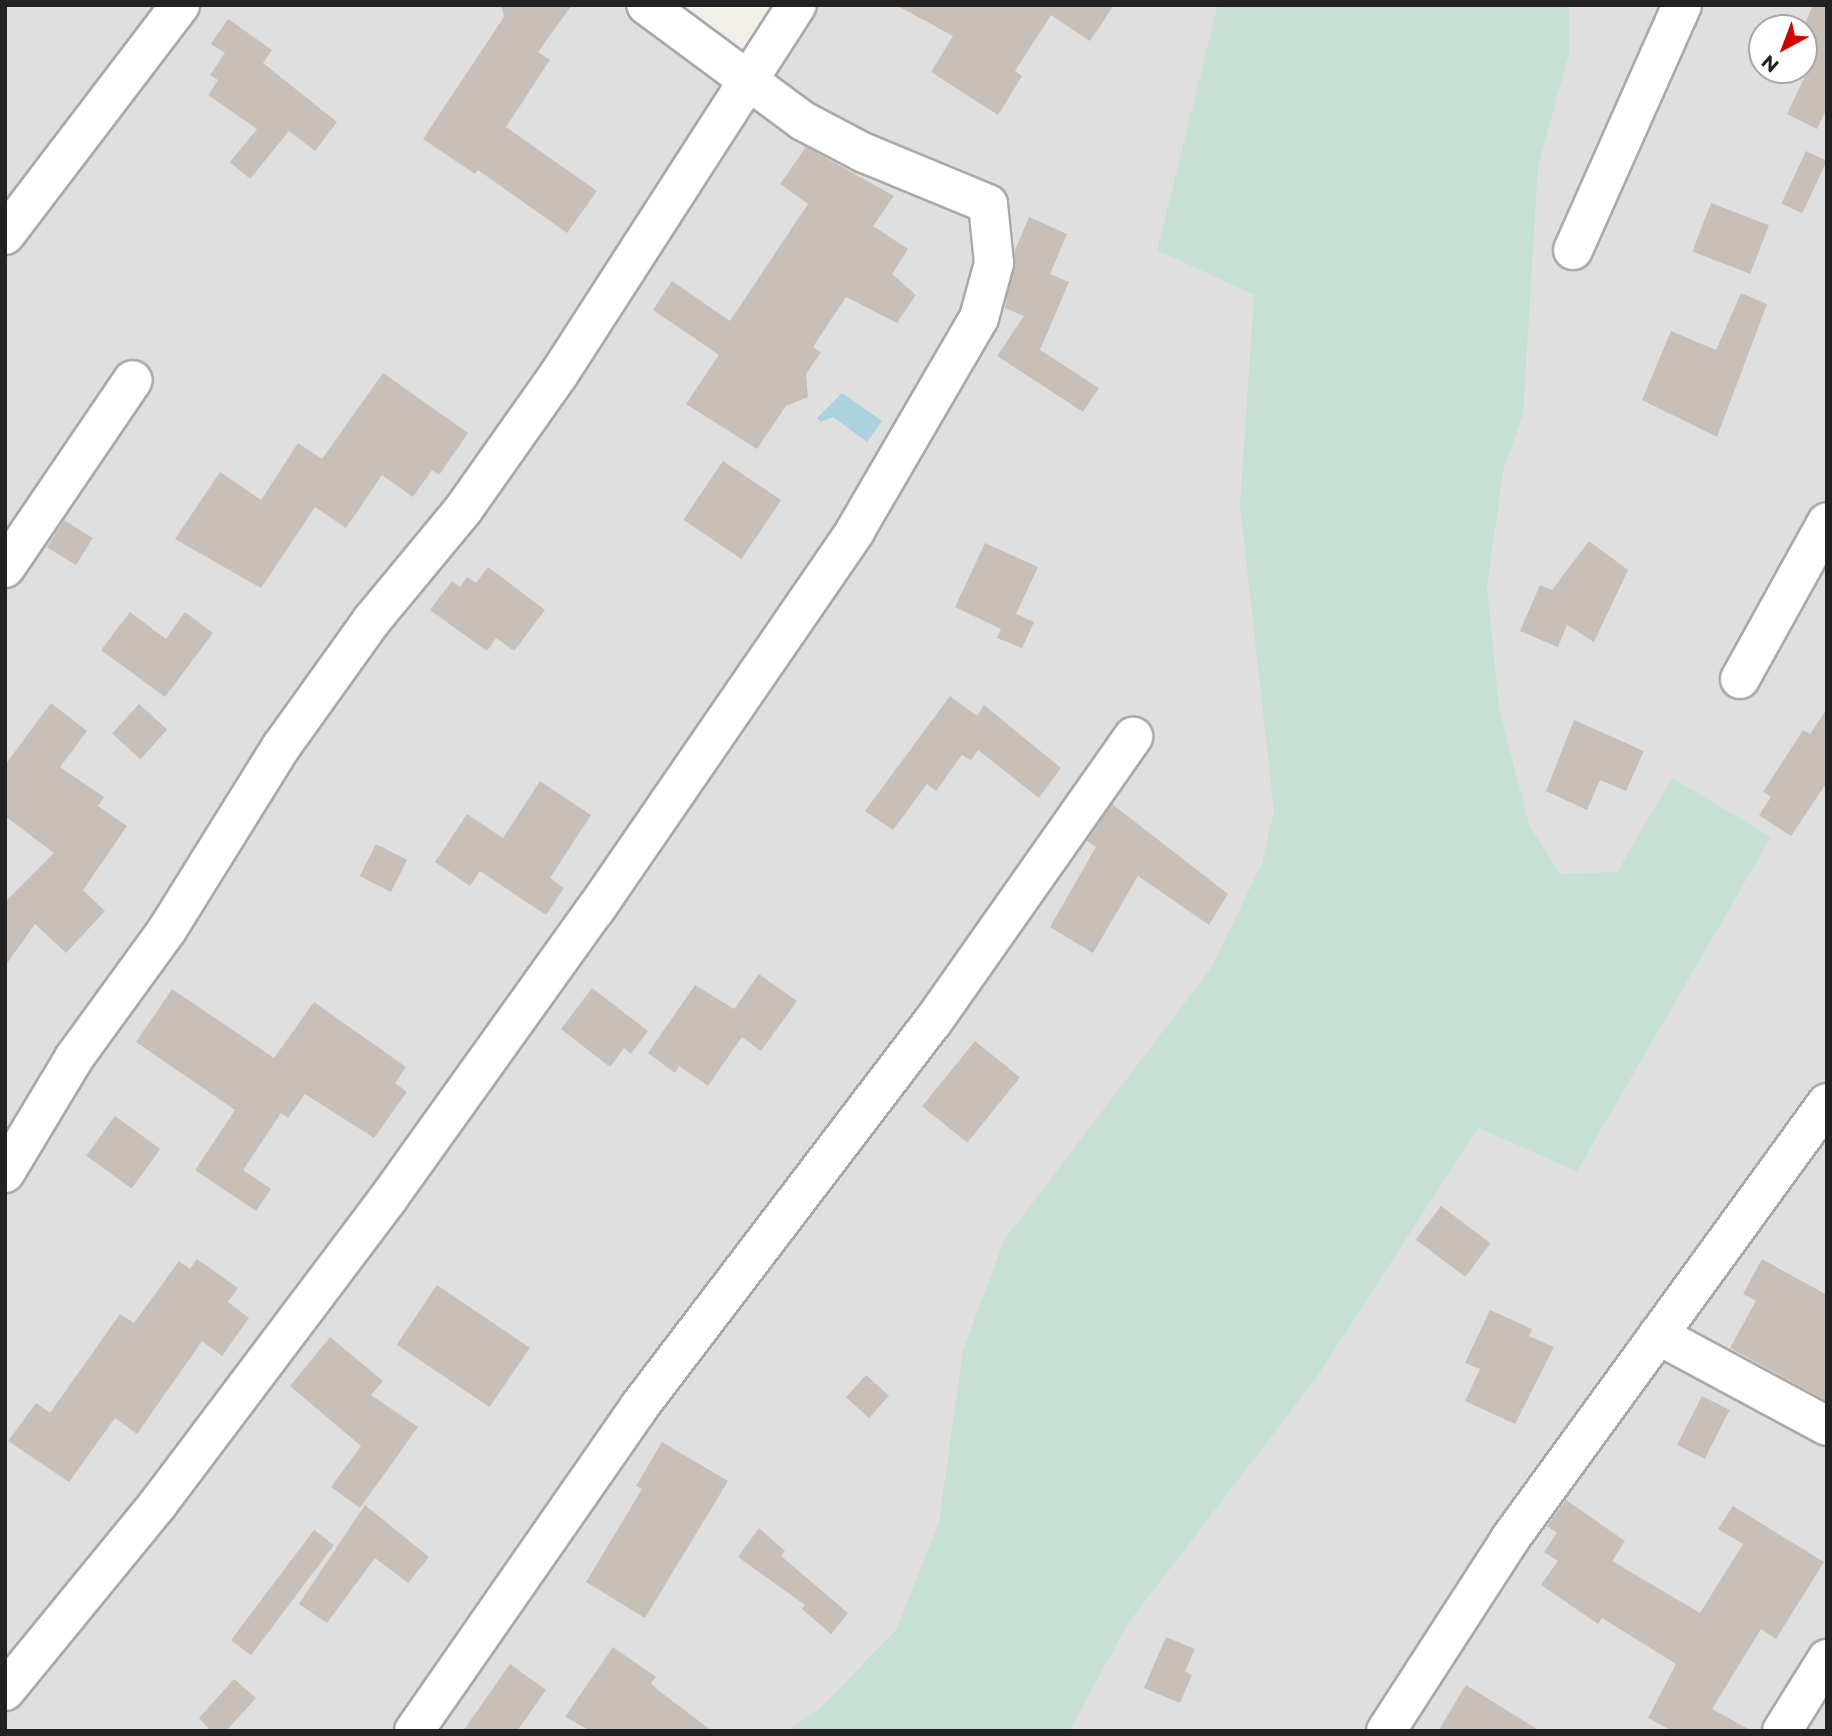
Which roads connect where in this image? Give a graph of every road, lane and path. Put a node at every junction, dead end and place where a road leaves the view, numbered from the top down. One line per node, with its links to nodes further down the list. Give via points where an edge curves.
1 (180, 5): 6 (street)
2 (646, 5): 5 (street)
3 (797, 5): 5 (street)
4 (1682, 5): 7 (street)
5 (747, 82): 14 (street, via 559,374 463,510 372,620 281,747 167,930 75,1058); 18 (street, via 864,153 988,204 994,263 979,318 855,531 595,910 387,1200 158,1504)
6 (5, 235)
7 (1573, 250)
8 (133, 380): 10 (street)
9 (1827, 522): 11 (street)
10 (5, 568)
11 (1740, 679)
12 (1133, 737): 19 (street, via 932,1023 639,1407)
13 (1827, 1103): 15 (street)
14 (5, 1173)
15 (1658, 1335): 16 (street); 20 (street, via 1510,1539)
16 (1827, 1426)
17 (1827, 1659): 21 (street)
18 (5, 1691)
19 (414, 1731)
20 (1385, 1731)
21 (1782, 1731)

